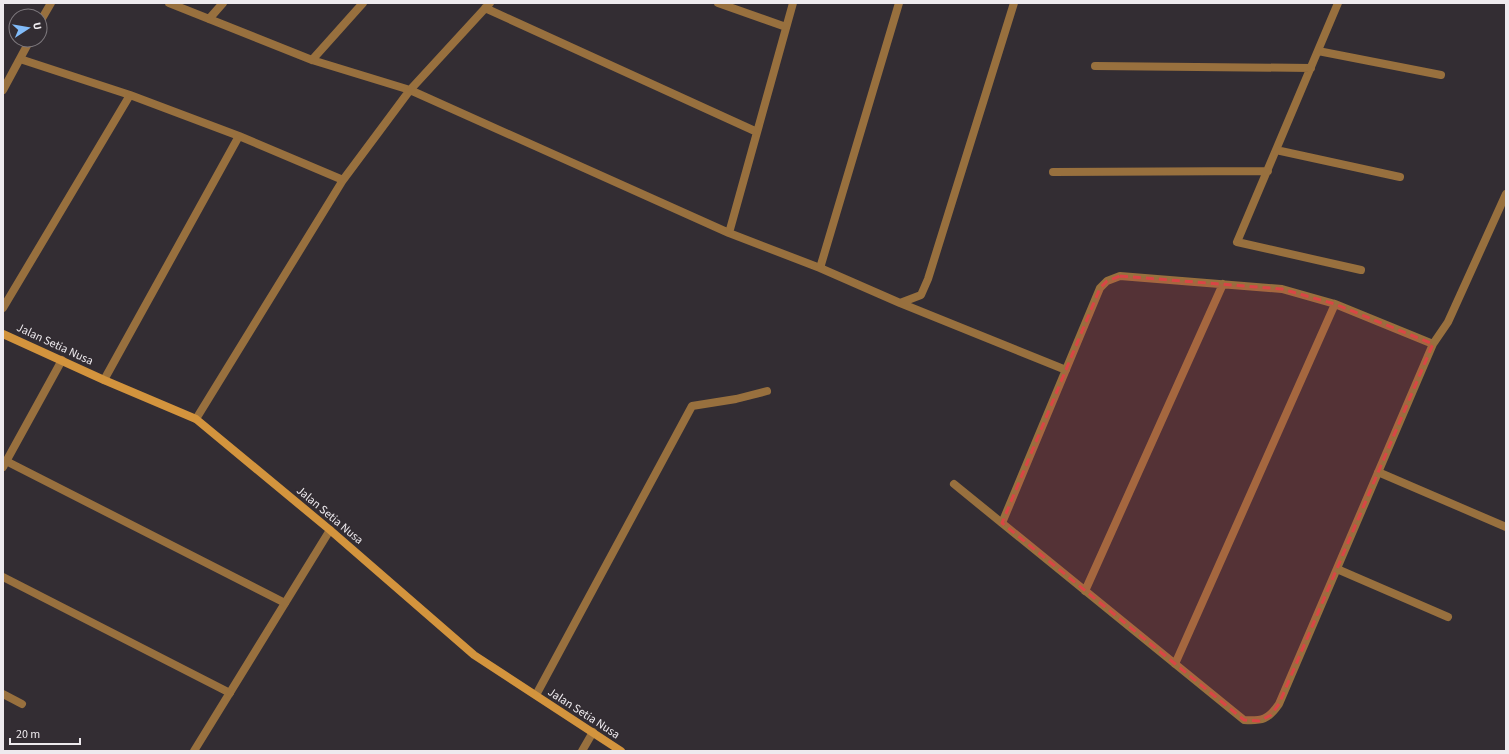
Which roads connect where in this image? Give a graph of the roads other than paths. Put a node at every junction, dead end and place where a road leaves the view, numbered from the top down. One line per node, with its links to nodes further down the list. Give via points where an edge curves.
1 (170, 3): 10 (street)
2 (223, 3): 10 (street)
3 (363, 3): 15 (street)
4 (718, 3): 11 (street)
5 (793, 3): 11 (street)
6 (899, 3): 31 (street)
7 (1014, 3): 34 (street, via 928,280 921,295)
8 (1338, 3): 13 (street)
9 (488, 5): 20 (street); 22 (street)
10 (210, 19): 15 (street)
11 (786, 27): 22 (street)
12 (26, 48): 14 (street)
13 (1318, 51): 17 (street); 18 (street)
14 (20, 59): 19 (street); 21 (street)
15 (312, 60): 20 (street)
16 (1095, 66): 17 (street)
17 (1311, 68): 24 (street)
18 (1441, 75)
19 (3, 90)
20 (410, 90): 28 (street); 30 (street)
21 (130, 95): 23 (street); 36 (street)
22 (757, 132): 30 (street)
23 (239, 136): 28 (street); 41 (street)
24 (1276, 150): 25 (street); 27 (street)
25 (1268, 171): 26 (street); 32 (street, via 1237,242)
26 (1053, 172)
27 (1400, 177)
28 (343, 180): 43 (street)
29 (1506, 194): 38 (street, via 1448,322)
30 (729, 232): 31 (street)
31 (820, 268): 34 (street)
32 (1361, 270)
33 (1223, 284): 35 (street, via 1282,289); 40 (street, via 1120,276 1107,281 1100,288); 52 (street)
34 (900, 303): 40 (street)
35 (1335, 304): 38 (street); 55 (street)
36 (3, 308)
37 (3, 334): 39 (street, Jalan Setia Nusa)
38 (1433, 344): 45 (street)
39 (62, 360): 41 (street, Jalan Setia Nusa); 44 (street)
40 (1066, 370): 47 (street)
41 (104, 380): 43 (street, Jalan Setia Nusa)
42 (767, 391): 58 (street, via 692,406)
43 (196, 419): 49 (street, Jalan Setia Nusa)
44 (5, 464): 53 (street)
45 (1378, 472): 48 (street); 50 (street)
46 (954, 484): 47 (street)
47 (1002, 523): 52 (street)
48 (1506, 527)
49 (330, 530): 53 (street); 58 (street, Jalan Setia Nusa, via 474,655)
50 (1337, 569): 54 (street); 55 (street, via 1279,704 1271,715 1259,721 1244,720)
51 (3, 577): 56 (street)
52 (1085, 590): 55 (street)
53 (285, 603): 56 (street)
54 (1448, 617)
55 (1175, 664)
56 (230, 693): 61 (street)
57 (3, 694): 59 (street)
58 (536, 695): 60 (street, Jalan Setia Nusa)
59 (22, 704)
60 (593, 732): 62 (street); 63 (street, Jalan Setia Nusa)
61 (194, 751)
62 (582, 751)
63 (621, 751)

